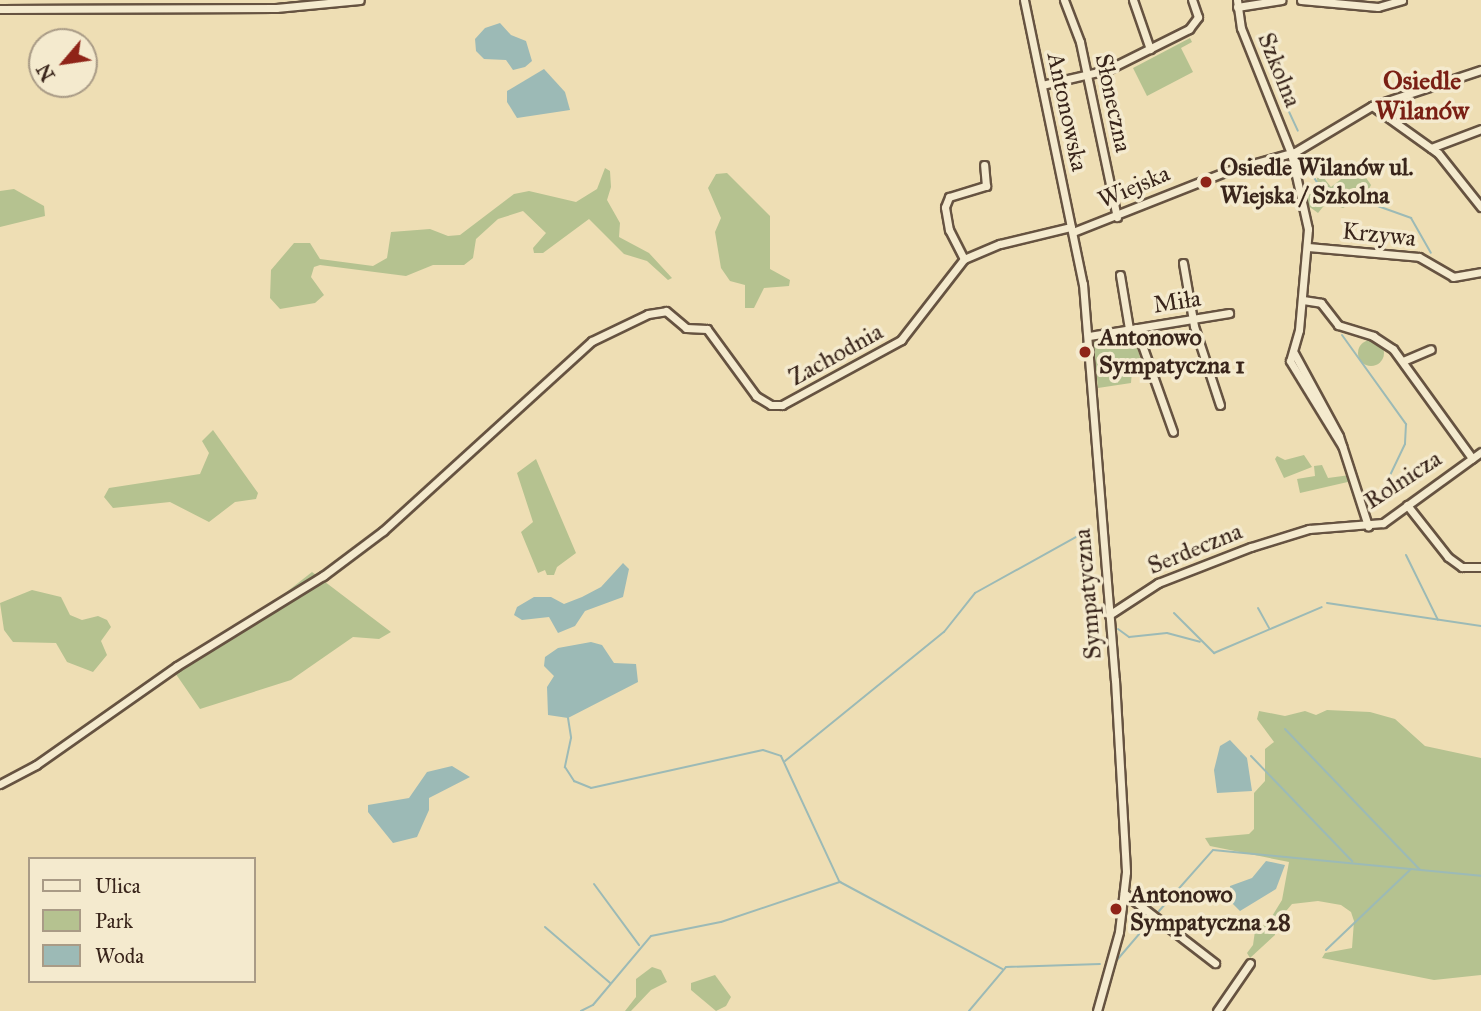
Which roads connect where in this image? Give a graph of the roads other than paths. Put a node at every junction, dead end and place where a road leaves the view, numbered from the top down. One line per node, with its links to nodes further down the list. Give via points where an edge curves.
1 (360, 0): 10 (street)
2 (1024, 0): 15 (street, Antonowska)
3 (1064, 0): 14 (street, Słoneczna, via 1079,36)
4 (1133, 0): 12 (street)
5 (1192, 0): 12 (street, via 1198,14 1195,25)
6 (1281, 0): 9 (street)
7 (1301, 0): 8 (street, via 1378,7)
8 (1402, 0)
9 (1237, 3): 19 (street, Szkolna)
10 (301, 4): 11 (street)
11 (0, 9)
12 (1150, 49): 14 (street)
13 (1481, 70): 16 (street, Wiejska)
14 (1087, 76): 15 (street); 22 (street, Słoneczna)
15 (1042, 85): 23 (street, Antonowska)
16 (1372, 106): 18 (street); 19 (street, Wiejska)
17 (1481, 129): 18 (street)
18 (1431, 148): 21 (street)
19 (1291, 153): 22 (street, Wiejska, via 1227,171); 24 (street, Szkolna)
20 (984, 165): 25 (street, via 986,186 949,197 946,216)
21 (1480, 209)
22 (1118, 217): 23 (street, Wiejska)
23 (1072, 230): 25 (street, Zachodnia, via 993,246); 33 (street, Sympatyczna)
24 (1308, 247): 27 (street, Krzywa, via 1419,257 1452,278); 29 (street, Szkolna)
25 (964, 259): 45 (street, Zachodnia, via 901,340 782,405 771,405 756,396 707,329 686,328 666,311 648,314 592,341 383,531 323,576 177,666 36,765)
26 (1183, 263): 31 (street)
27 (1481, 272)
28 (1119, 275): 32 (street)
29 (1303, 300): 35 (street, via 1321,303 1338,325 1368,334); 41 (street, Szkolna, via 1289,359 1342,446)
30 (1229, 313): 31 (street, Miła)
31 (1192, 319): 32 (street, Miła); 36 (street)
32 (1132, 329): 33 (street, Miła); 37 (street)
33 (1089, 336): 44 (street, Sympatyczna)
34 (1431, 349): 35 (street)
35 (1403, 361): 39 (street)
36 (1220, 405)
37 (1173, 432)
38 (1481, 452): 39 (street, Rolnicza)
39 (1472, 458): 40 (street, Rolnicza)
40 (1408, 505): 41 (street, Rolnicza, via 1383,523); 43 (street, via 1448,557 1462,567)
41 (1368, 526): 42 (street, Rolnicza)
42 (1301, 530): 44 (street, Serdeczna, via 1158,583)
43 (1481, 567)
44 (1109, 615): 46 (street, Sympatyczna, via 1126,840)
45 (0, 784)
46 (1124, 893): 47 (street); 49 (street, Sympatyczna, via 1114,954)
47 (1215, 963)
48 (1250, 964): 50 (street)
49 (1097, 1011)
50 (1217, 1011)

